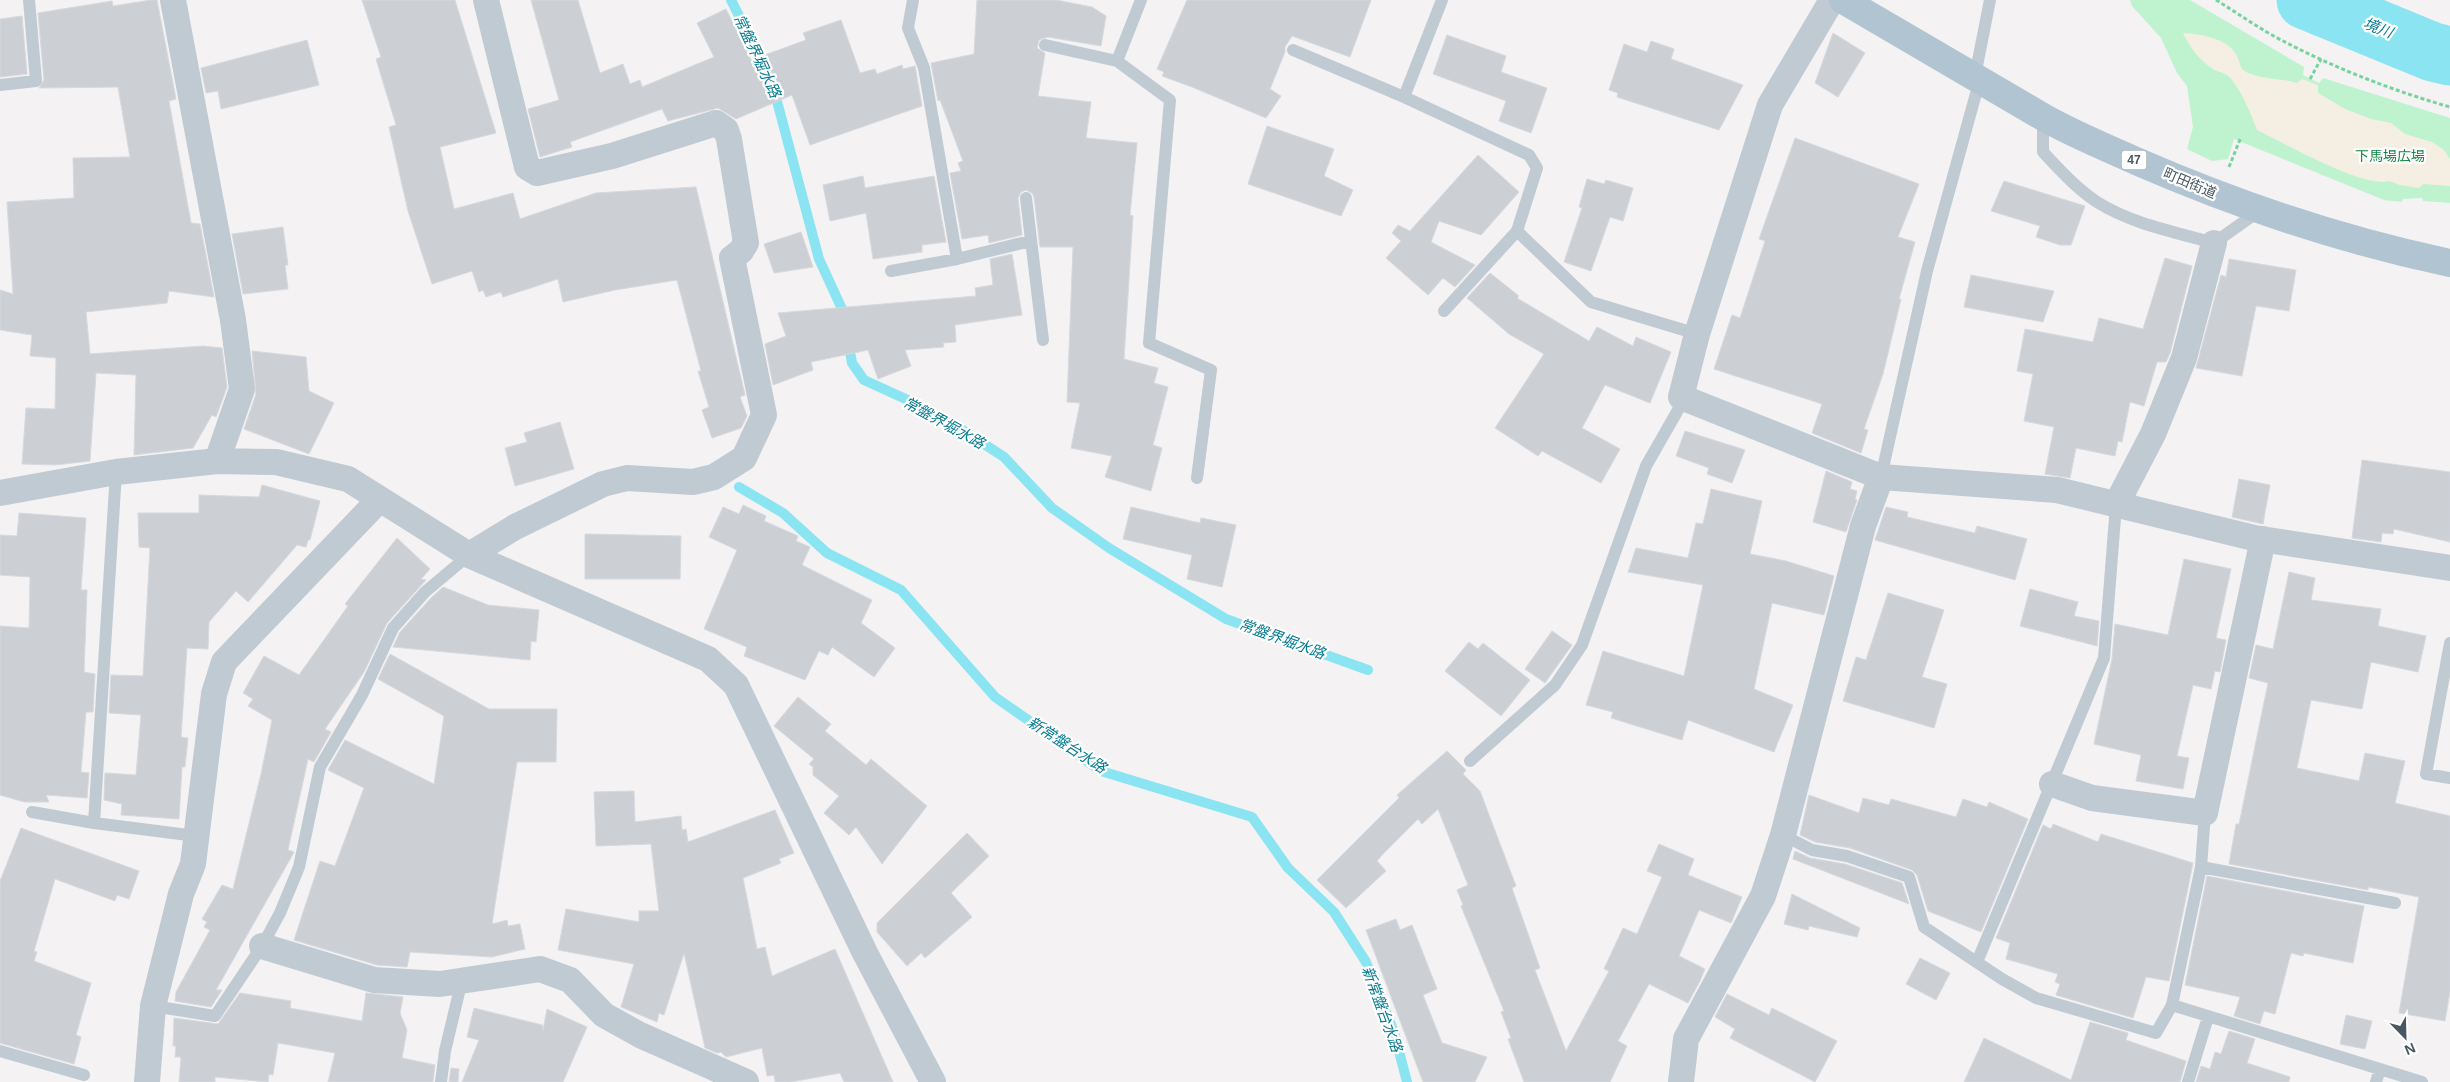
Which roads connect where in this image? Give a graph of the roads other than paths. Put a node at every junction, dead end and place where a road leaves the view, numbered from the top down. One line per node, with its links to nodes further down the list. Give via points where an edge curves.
1 (29, 0): 14 (lane, via 36,81)
2 (174, 0): 29 (street, via 233,320 242,389)
3 (486, 0): 37 (street, via 527,167 537,173 612,156 716,123 726,130 746,243 732,258 764,415 744,458 714,477 693,482 628,478 603,484 515,527)
4 (913, 0): 22 (lane, via 908,28 924,68)
5 (1140, 0): 12 (lane)
6 (1442, 0): 15 (lane)
7 (1832, 0): 26 (street, via 1770,105)
8 (1843, 0): 13 (main road, 町田街道 / 47)
9 (1990, 0): 13 (lane)
10 (1045, 46): 12 (lane)
11 (1294, 50): 15 (lane)
12 (1117, 61): 32 (lane, via 1170,100 1149,343 1211,370)
13 (1978, 78): 16 (main road, 町田街道 / 47); 31 (lane, via 1927,271)
14 (0, 85)
15 (1404, 97): 19 (lane, via 1529,155 1537,168)
16 (2043, 118): 18 (main road, 町田街道 / 47, via 2143,164); 21 (lane, via 2043,152 2097,202 2127,217)
17 (1026, 198): 20 (lane)
18 (2259, 211): 21 (lane); 23 (main road, 町田街道 / 47)
19 (1517, 231): 25 (lane); 26 (lane, via 1591,302)
20 (1030, 241): 22 (lane); 27 (lane)
21 (2214, 243): 35 (street, via 2184,358 2153,434)
22 (957, 259): 24 (lane)
23 (2450, 263)
24 (891, 271)
25 (1444, 311)
26 (1697, 334): 28 (street)
27 (1043, 340)
28 (1681, 397): 31 (street); 40 (lane, via 1678,410 1646,466 1582,645 1555,685)
29 (217, 462): 30 (street); 34 (street, via 276,462 348,479)
30 (116, 472): 33 (street); 45 (lane)
31 (1881, 477): 35 (street, via 2057,490); 46 (street, via 1863,526)
32 (1197, 478)
33 (0, 494)
34 (380, 499): 37 (street); 47 (street, via 224,662 214,694)
35 (2116, 504): 36 (street); 42 (lane, via 2104,658)
36 (2264, 539): 38 (street); 44 (street)
37 (469, 555): 50 (lane, via 425,592 393,628 362,695 320,766 299,866); 62 (street, via 708,659 736,685 865,953)
38 (2450, 568)
39 (2450, 643): 41 (lane, via 2426,774)
40 (1470, 760)
41 (2450, 778)
42 (2052, 784): 44 (street, via 2092,798); 51 (lane)
43 (32, 812): 45 (lane)
44 (2205, 813): 48 (lane)
45 (94, 823): 47 (lane)
46 (1783, 835): 51 (lane, via 1812,850 1847,856 1909,877 1924,927); 63 (street, via 1763,896 1686,1039)
47 (196, 836): 54 (street, via 193,864 181,894)
48 (2201, 867): 49 (lane); 53 (lane)
49 (2395, 903)
50 (262, 946): 52 (street, via 374,980 440,984); 54 (lane, via 215,1016)
51 (1977, 962): 53 (lane, via 2036,998 2156,1033)
52 (462, 980): 60 (lane, via 445,1051); 61 (street, via 540,969 570,980 604,1015 640,1035)
53 (2172, 1005): 55 (lane)
54 (153, 1006): 59 (street)
55 (2208, 1016): 57 (lane); 64 (lane)
56 (0, 1051): 58 (lane)
57 (2380, 1069): 65 (lane); 66 (lane)
58 (84, 1075)
59 (146, 1082)
60 (442, 1082)
61 (746, 1082)
62 (933, 1082)
63 (1681, 1082)
64 (2188, 1082)
65 (2376, 1082)
66 (2422, 1082)

